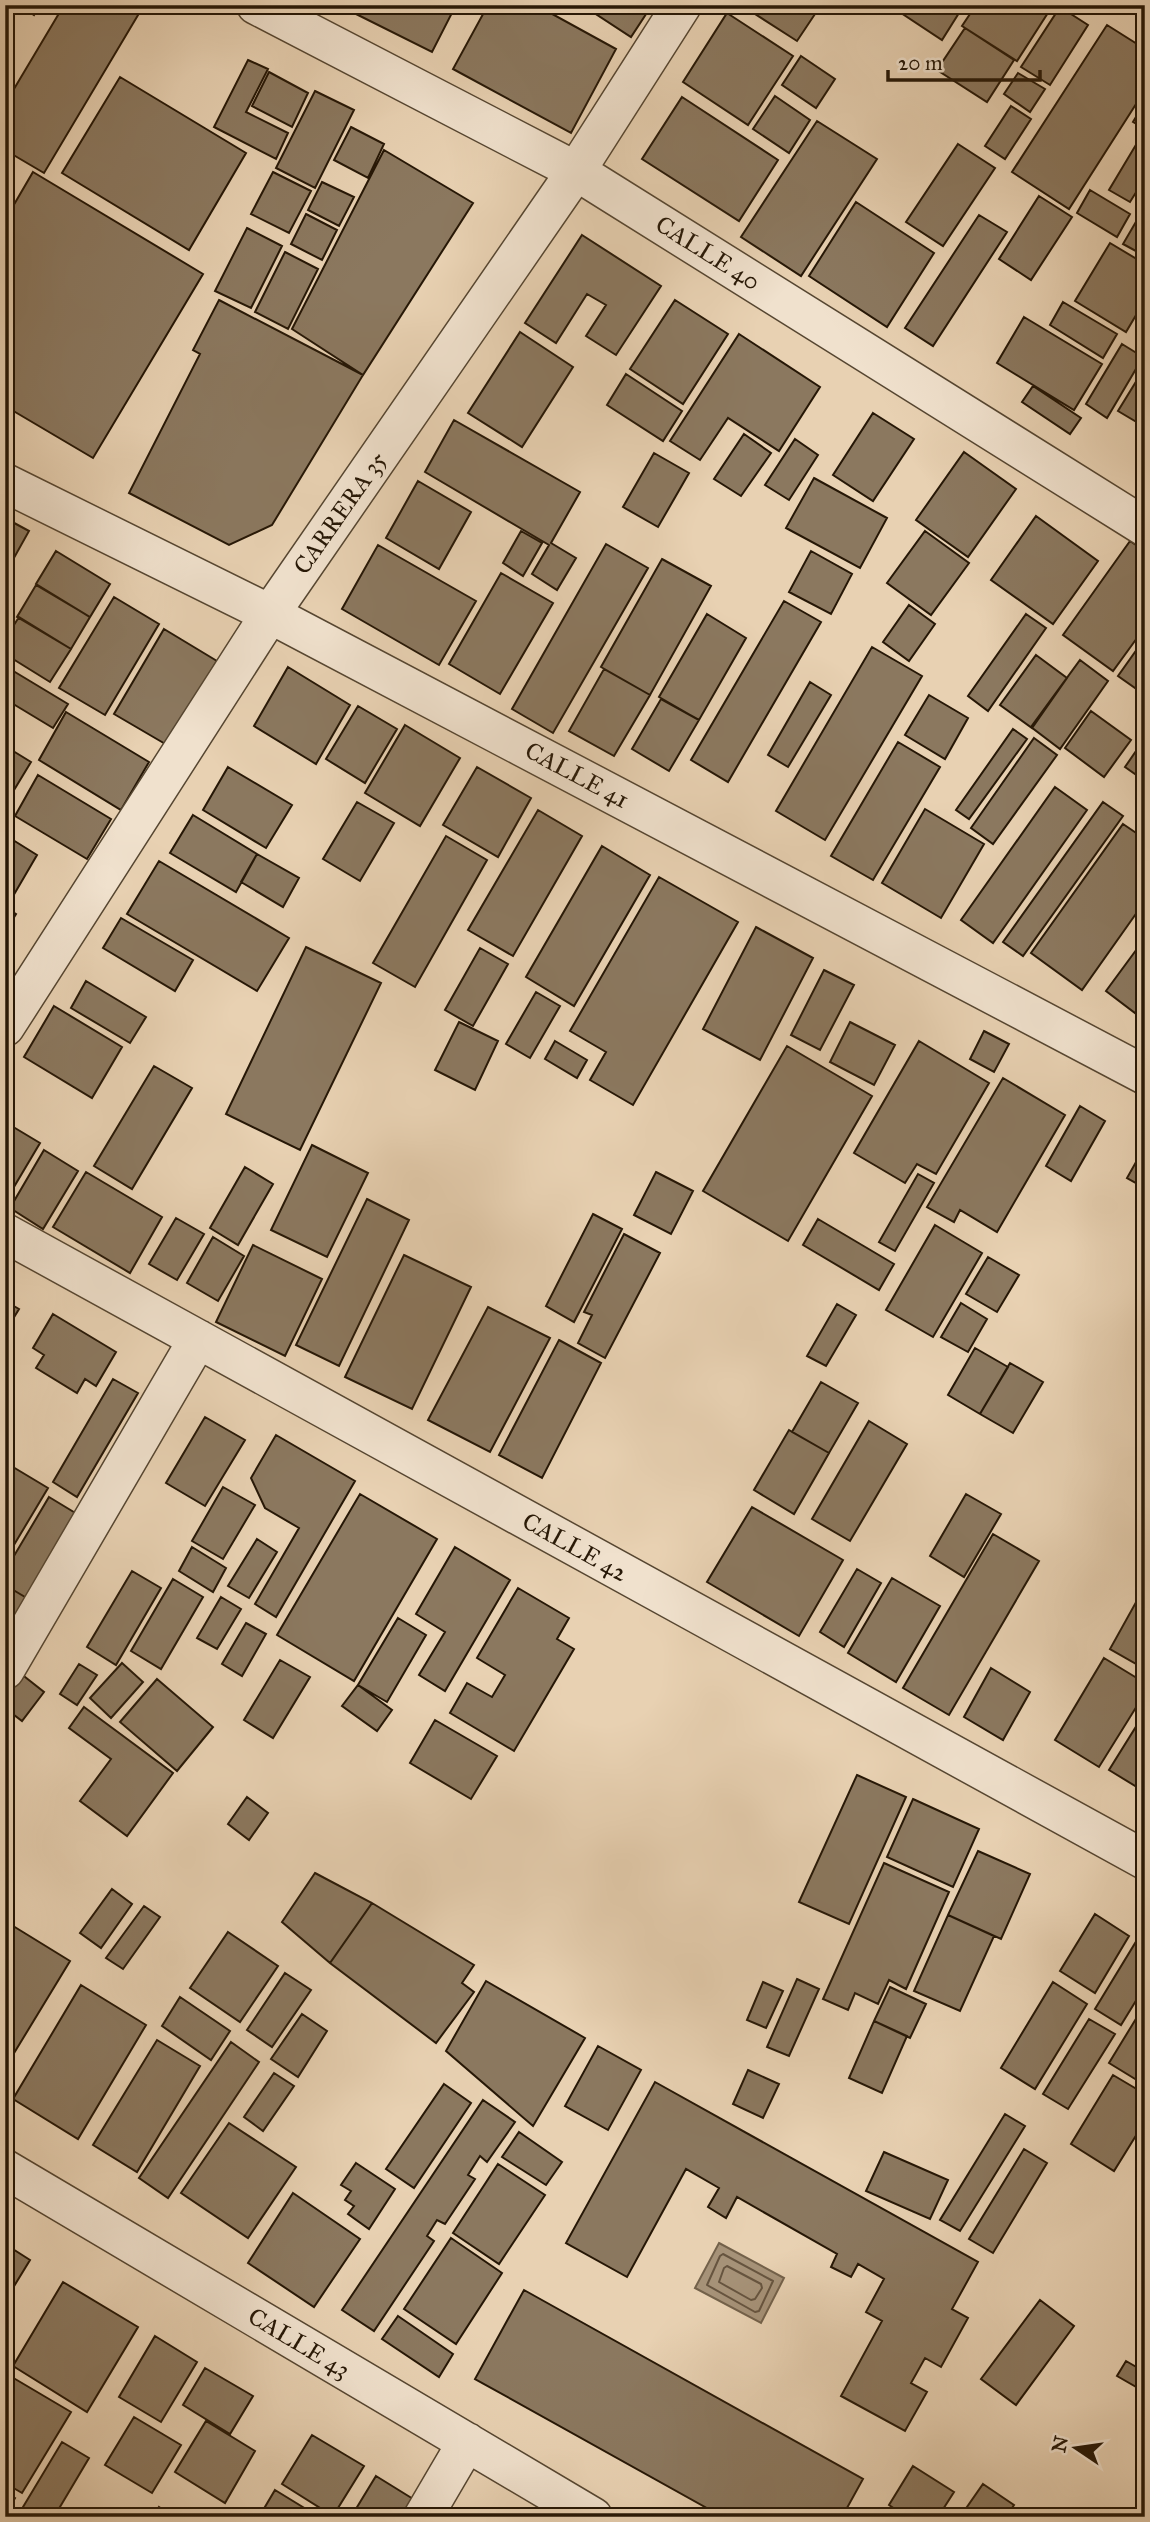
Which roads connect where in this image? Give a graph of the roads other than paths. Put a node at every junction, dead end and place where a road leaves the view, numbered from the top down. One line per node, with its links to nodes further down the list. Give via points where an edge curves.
1 (256, 5): 3 (street, CALLE 40)
2 (682, 5): 3 (street, CARRERA 35)
3 (576, 171): 5 (street, CALLE 40); 6 (street, CARRERA 35)
4 (5, 483): 6 (street, CALLE 41)
5 (1145, 527)
6 (270, 614): 7 (street, CARRERA 35); 8 (street, CALLE 41)
7 (5, 1027)
8 (1145, 1075)
9 (5, 1233): 10 (street, CALLE 42)
10 (198, 1339): 11 (street); 12 (street, CALLE 42)
11 (5, 1670)
12 (1145, 1860)
13 (5, 2168): 14 (street, CALLE 43)
14 (467, 2442): 15 (street); 16 (street, CALLE 43)
15 (423, 2517)
16 (593, 2517)

